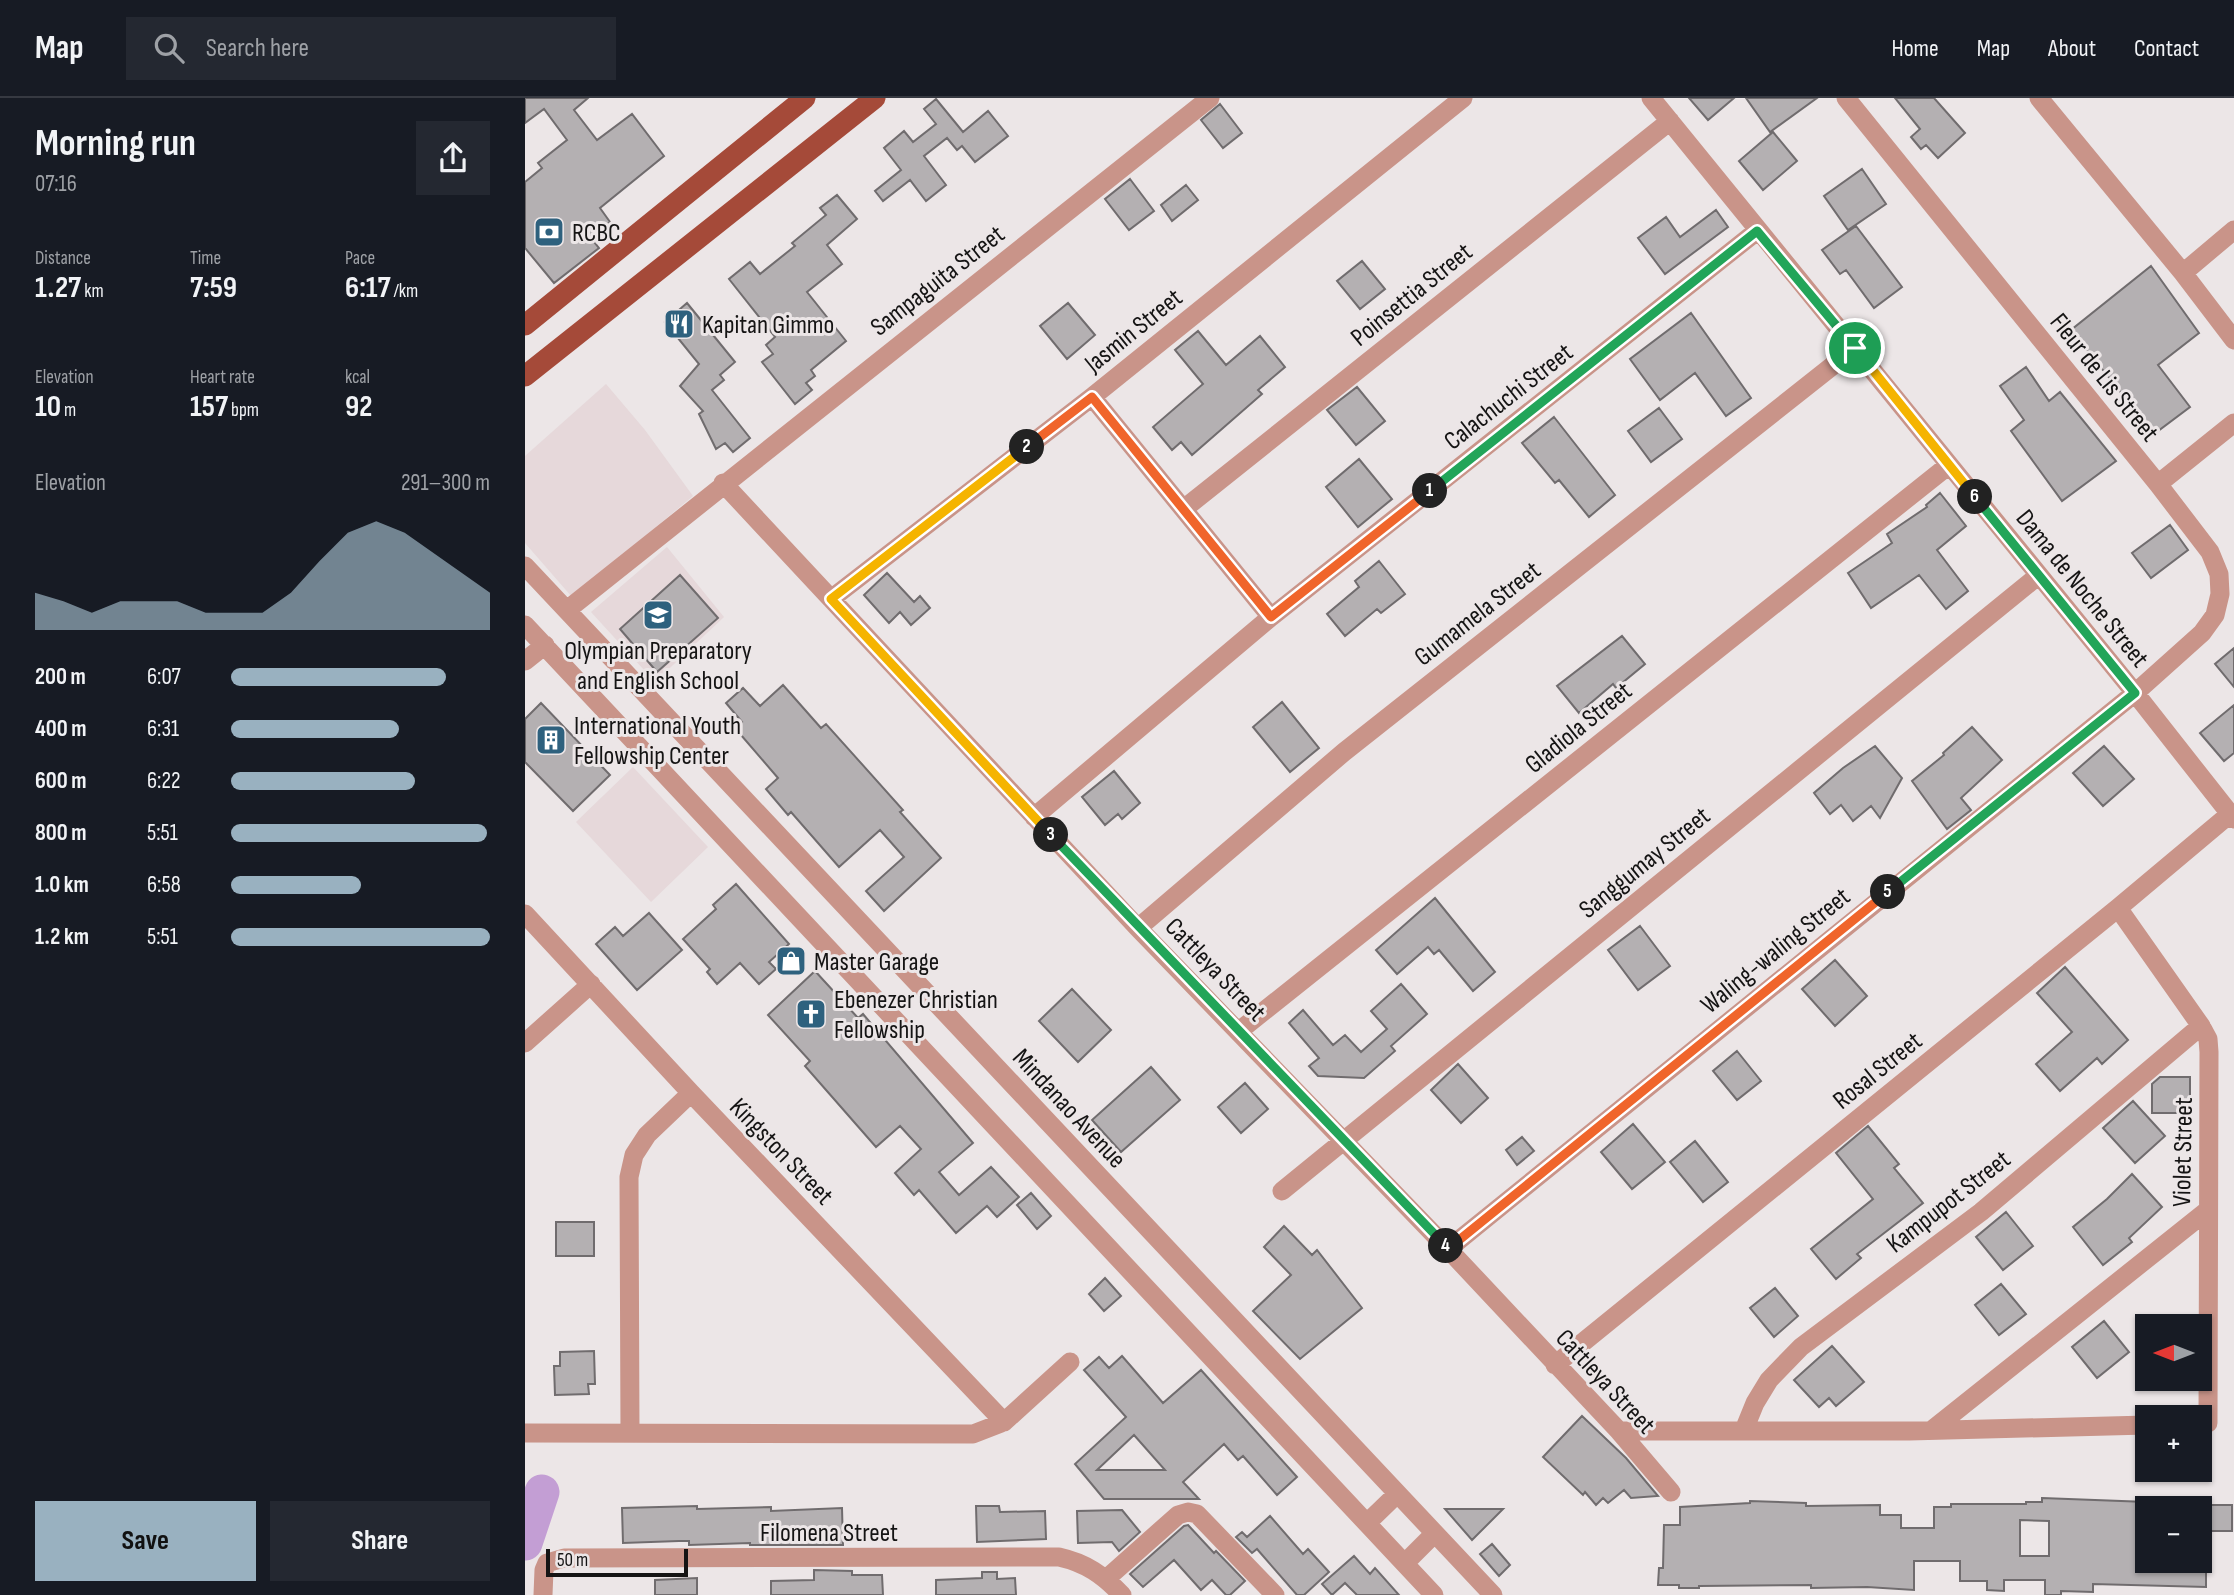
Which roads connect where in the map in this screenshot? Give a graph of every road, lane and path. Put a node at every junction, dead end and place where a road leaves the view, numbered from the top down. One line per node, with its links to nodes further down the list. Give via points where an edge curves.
1 (805, 98): 12 (main road)
2 (875, 98): 15 (main road)
3 (1210, 98): 19 (street, Sampaguita Street)
4 (1463, 98): 16 (street, Jasmin Street)
5 (1651, 98): 8 (street, Dama de Noche Street)
6 (1846, 98): 20 (street, Fleur de Lis Street)
7 (2039, 98): 11 (street)
8 (1670, 121): 10 (street, Dama de Noche Street); 21 (street, Poinsettia Street)
9 (2234, 230): 11 (street)
10 (1757, 231): 14 (street, Dama de Noche Street); 26 (street, Calachuchi Street)
11 (2183, 273): 13 (street)
12 (525, 325)
13 (2234, 340)
14 (1855, 348): 18 (street, Dama de Noche Street); 35 (street, Gumamela Street, via 1343,752)
15 (525, 376)
16 (1092, 397): 21 (street); 24 (street, Jasmin Street)
17 (2234, 424): 20 (street)
18 (1949, 465): 23 (street, Dama de Noche Street); 38 (street, Gladiola Street)
19 (723, 484): 24 (street, Cattleya Street); 25 (street, Sampaguita Street)
20 (2158, 484): 30 (street, Fleur de Lis Street, via 2210,552 2219,574 2220,594 2215,615 2203,633)
21 (1185, 508): 26 (street)
22 (525, 566): 25 (street, Mindanao Avenue)
23 (2039, 575): 30 (street, Dama de Noche Street); 41 (street, Sanggumay Street)
24 (831, 599): 32 (street, Cattleya Street)
25 (567, 610): 56 (street, Mindanao Avenue)
26 (1271, 617): 32 (street, Calachuchi Street)
27 (525, 625): 28 (street)
28 (545, 645): 29 (street); 57 (street)
29 (525, 661)
30 (2135, 693): 31 (street, Dama de Noche Street); 44 (street, Waling-waling Street)
31 (2232, 816): 33 (street, Rosal Street)
32 (1034, 817): 35 (street, Cattleya Street)
33 (2118, 908): 37 (street, Violet Street); 46 (street, Rosal Street)
34 (525, 914): 36 (street, Kingston Street)
35 (1139, 928): 38 (street, Cattleya Street)
36 (591, 984): 39 (street); 40 (street, Kingston Street)
37 (2201, 1026): 43 (street, Violet Street, via 2209,1052); 50 (street, Kampupot Street, via 1981,1212 1801,1347 1765,1386)
38 (1239, 1031): 41 (street, Cattleya Street)
39 (525, 1043)
40 (691, 1093): 48 (street, Kingston Street); 54 (street, via 647,1135 634,1155 629,1177)
41 (1344, 1140): 42 (street, Sanggumay Street); 44 (street, Cattleya Street)
42 (1282, 1191)
43 (2207, 1210): 47 (street, Violet Street); 51 (street)
44 (1448, 1249): 46 (street, Cattleya Street)
45 (1070, 1362): 48 (street)
46 (1555, 1365): 52 (street, Cattleya Street)
47 (2204, 1405)
48 (1004, 1422): 54 (street, via 973,1434)
49 (2135, 1425): 51 (street)
50 (1744, 1430): 51 (street); 52 (street)
51 (1933, 1430)
52 (1619, 1431): 55 (street, Cattleya Street)
53 (525, 1433): 54 (street)
54 (630, 1433)
55 (1671, 1492)
56 (1397, 1494): 57 (street); 58 (street, Mindanao Avenue)
57 (1367, 1523): 59 (street)
58 (1434, 1534): 59 (street); 61 (street, Mindanao Avenue)
59 (1405, 1563): 65 (street)
60 (1106, 1579): 62 (street, Filomena Street, via 1077,1561 1059,1558 564,1558 547,1563); 63 (street, Filomena Street); 64 (street, via 1178,1515 1188,1512 1198,1514)
61 (1491, 1594)
62 (543, 1595)
63 (1122, 1595)
64 (1275, 1595)
65 (1434, 1595)

